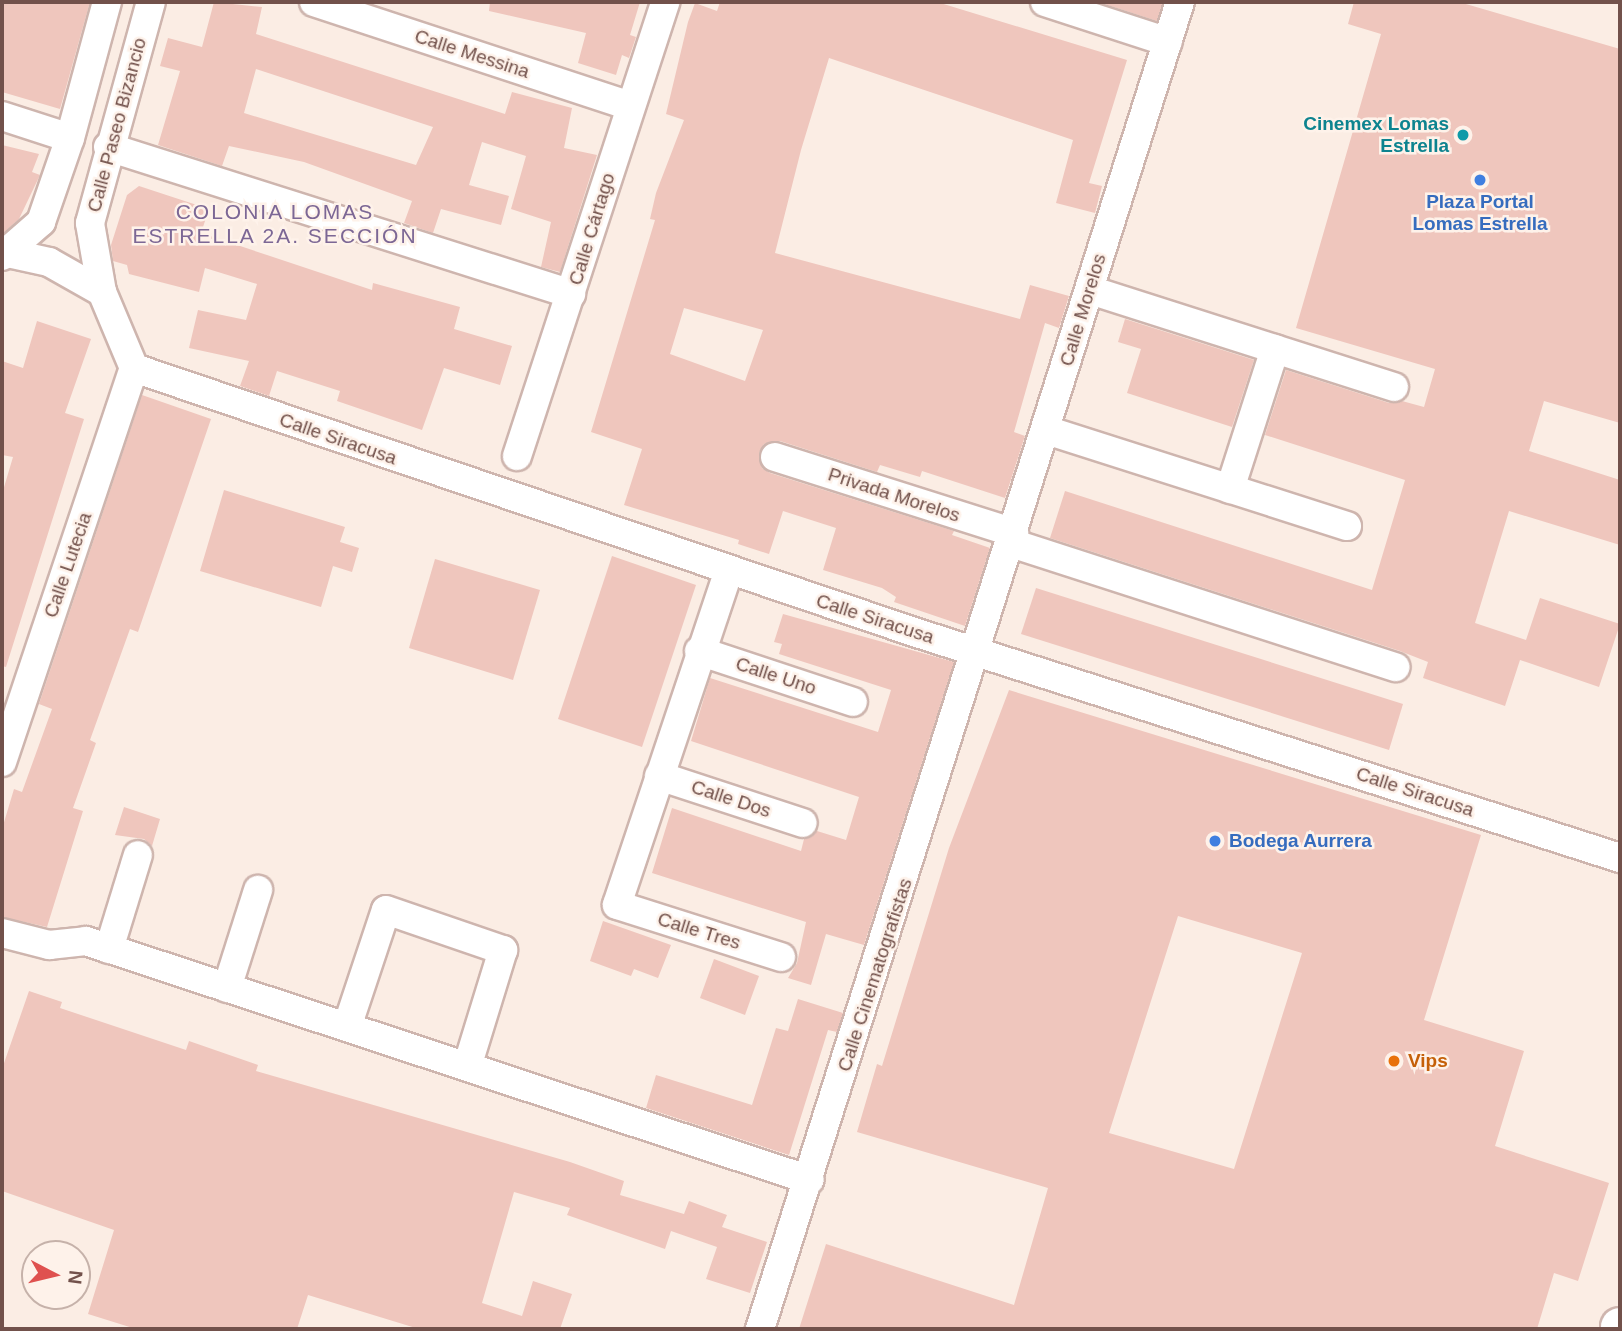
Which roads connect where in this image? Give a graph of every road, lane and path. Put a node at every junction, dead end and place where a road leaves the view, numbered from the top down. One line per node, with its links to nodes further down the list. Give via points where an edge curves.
1 (107, 2): 10 (street)
2 (151, 2): 11 (street, Calle Paseo Bizancio)
3 (314, 2): 8 (street, Calle Messina)
4 (665, 2): 8 (street, Calle Cártago)
5 (1045, 2): 7 (street)
6 (1180, 2): 7 (street, Calle Morelos)
7 (1168, 42): 13 (street, Calle Morelos)
8 (631, 106): 15 (street, Calle Cártago)
9 (2, 116): 10 (street)
10 (70, 138): 12 (street, via 41,222)
11 (108, 147): 14 (street, Calle Paseo Bizancio, via 90,223); 15 (street)
12 (5, 255): 14 (street, via 50,262)
13 (1090, 290): 16 (street); 19 (street, Calle Morelos)
14 (102, 292): 17 (street, Calle Paseo Bizancio)
15 (571, 294): 20 (street, Calle Cártago)
16 (1275, 349): 18 (street); 22 (street)
17 (134, 368): 25 (street, Calle Siracusa, via 505,498); 31 (street, Calle Lutecia)
18 (1394, 387)
19 (1046, 430): 22 (street); 24 (street, Calle Morelos)
20 (517, 456)
21 (775, 457): 24 (street, Privada Morelos)
22 (1230, 489): 23 (street)
23 (1348, 526)
24 (1012, 538): 26 (street, Calle Morelos); 29 (street, Privada Morelos)
25 (729, 570): 27 (street); 28 (street, Calle Siracusa)
26 (987, 619): 28 (street, Calle Cinematografistas)
27 (699, 651): 30 (street, Calle Uno); 32 (street)
28 (977, 652): 35 (street, Calle Siracusa); 43 (street, Calle Cinematografistas)
29 (1395, 667)
30 (853, 702)
31 (2, 762)
32 (659, 776): 33 (street, Calle Dos); 39 (street, Calle Tres, via 617,905)
33 (803, 823)
34 (138, 855): 38 (street)
35 (1620, 858)
36 (258, 890): 40 (street)
37 (2, 933): 38 (street, via 49,945 86,941)
38 (109, 949): 40 (street)
39 (781, 957)
40 (227, 988): 41 (street)
41 (348, 1027): 42 (street); 42 (street, via 386,910 503,950)
42 (467, 1067): 43 (street)
43 (810, 1180): 44 (street, Calle Cinematografistas)
44 (761, 1329)

